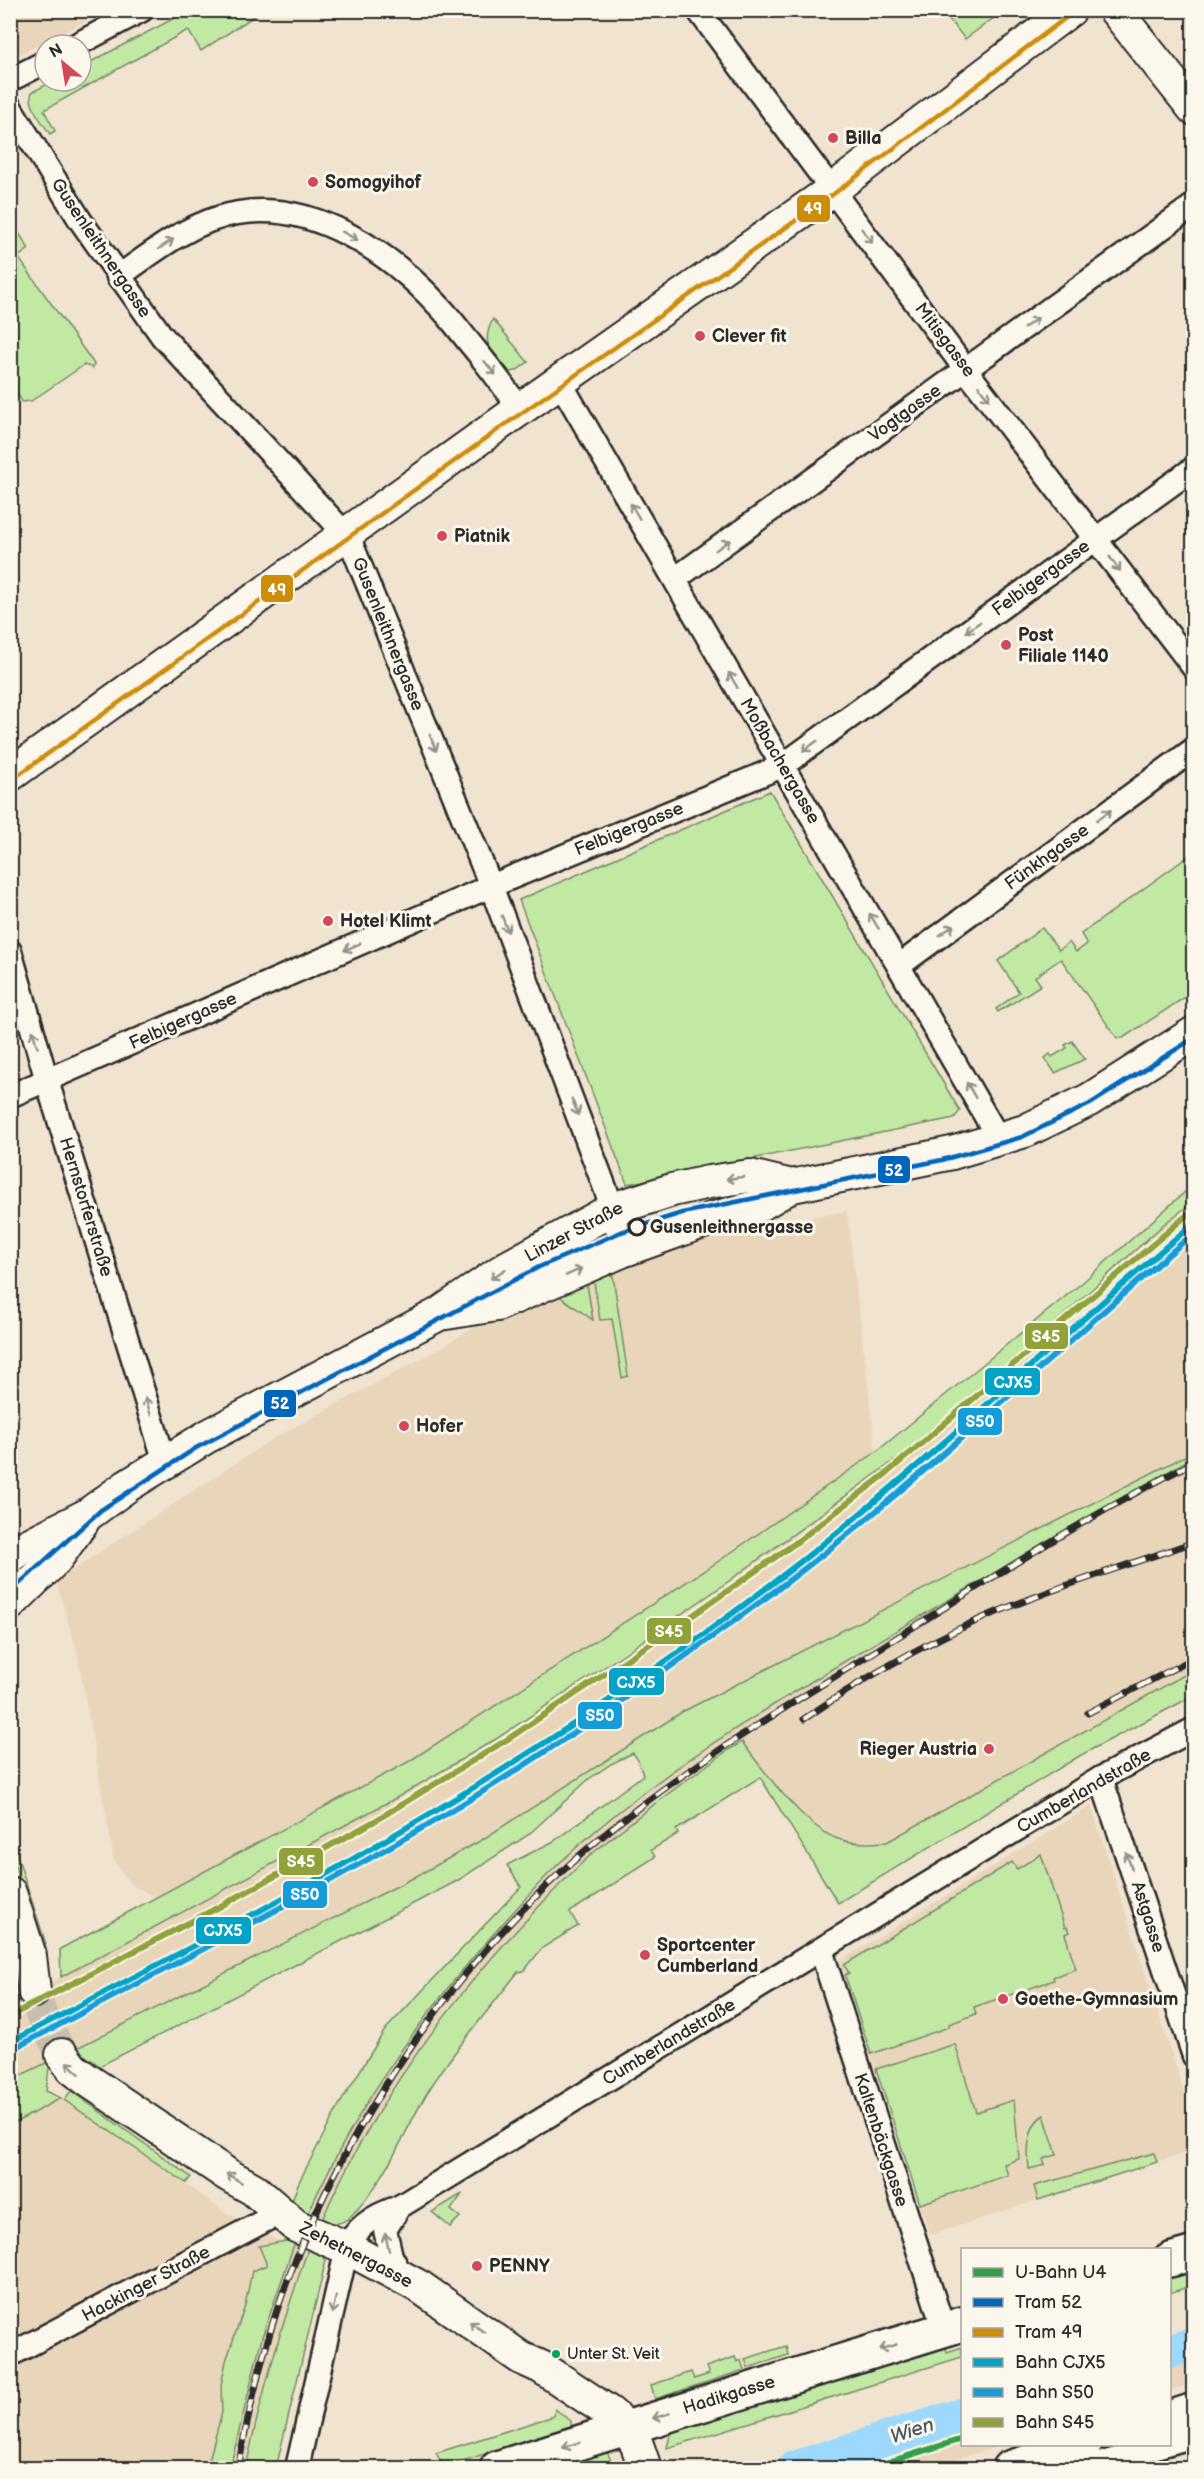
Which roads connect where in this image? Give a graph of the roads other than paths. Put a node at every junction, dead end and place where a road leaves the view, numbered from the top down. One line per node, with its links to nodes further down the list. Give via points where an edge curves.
1 (142, 10): 5 (street)
2 (698, 10): 10 (street, Mitisgasse)
3 (1070, 10): 10 (main road)
4 (1115, 10): 8 (main road)
5 (93, 36)
6 (33, 68): 7 (street)
7 (10, 80)
8 (1194, 109)
9 (13, 118): 12 (street, Gusenleithnergasse)
10 (832, 190): 13 (street, Mitisgasse, one-way to 13); 14 (main road)
11 (1194, 205): 13 (street, Vogtgasse, one-way to 11)
12 (118, 276): 15 (street, one-way to 15, via 179,235 235,213 259,210 306,218 346,233 390,261 415,283 500,380); 17 (street, Gusenleithnergasse, via 162,336)
13 (966, 370): 18 (street, Mitisgasse, one-way to 18); 19 (street, Vogtgasse, one-way to 13)
14 (560, 382): 15 (main road); 19 (street, Moßbachergasse, one-way to 14)
15 (519, 410): 17 (main road)
16 (1194, 468): 18 (street, Felbigergasse)
17 (347, 534): 23 (main road); 24 (street, Gusenleithnergasse, one-way to 24)
18 (1096, 538): 20 (street, Mitisgasse, one-way to 20); 22 (street, Felbigergasse, one-way to 22)
19 (675, 579): 22 (street, Moßbachergasse, one-way to 19)
20 (1194, 668)
21 (1194, 749): 26 (street, Fünkhgasse, one-way to 21)
22 (782, 766): 24 (street, Felbigergasse); 26 (street, Moßbachergasse, one-way to 22)
23 (10, 775)
24 (491, 886): 28 (street, Felbigergasse, one-way to 28); 32 (street, Gusenleithnergasse, one-way to 32)
25 (10, 951): 28 (street, Hernstorferstraße, one-way to 25)
26 (900, 965): 30 (street, Moßbachergasse, one-way to 26)
27 (1194, 1033): 30 (main road, Linzer Straße, via 1089,1100)
28 (47, 1081): 29 (street, Felbigergasse); 35 (street, Hernstorferstraße, one-way to 28)
29 (10, 1096)
30 (1000, 1141): 31 (main road, Linzer Straße)
31 (792, 1186): 32 (main road, Linzer Straße, one-way to 32, via 750,1176 672,1190); 33 (main road, Linzer Straße, via 756,1207)
32 (613, 1209): 33 (street, Gusenleithnergasse); 34 (main road, Linzer Straße, one-way to 34, via 506,1268)
33 (622, 1251): 34 (main road, Linzer Straße, one-way to 33, via 497,1305)
34 (439, 1314): 35 (main road, Linzer Straße)
35 (165, 1462): 36 (main road, Linzer Straße)
36 (87, 1515): 37 (main road, Linzer Straße); 38 (main road, Linzer Straße, via 56,1558)
37 (10, 1557)
38 (10, 1604)
39 (1194, 1729): 40 (street, Cumberlandstraße)
40 (1101, 1778): 42 (street, Cumberlandstraße); 45 (street, Astgasse, one-way to 40)
41 (11, 1895): 43 (main road, via 30,1956)
42 (821, 1950): 46 (street, Cumberlandstraße); 52 (street, Kaltenbäckgasse)
43 (34, 1991)
44 (62, 2055): 47 (main road, Zehetnergasse, one-way to 44, via 253,2189 86,2079)
45 (1194, 2056)
46 (399, 2207): 48 (street, Cumberlandstraße, via 364,2223); 51 (street, one-way to 46, via 391,2256 385,2230)
47 (281, 2212): 48 (main road, Zehetnergasse, via 296,2226); 53 (street, Hackinger Straße)
48 (347, 2248): 51 (main road, Zehetnergasse); 61 (street, Cumberlandstraße, one-way to 61)
49 (1194, 2253): 50 (main road)
50 (1171, 2260)
51 (403, 2278): 60 (main road, Zehetnergasse, one-way to 51, via 610,2413)
52 (953, 2327): 60 (main road, Hadikgasse, one-way to 60)
53 (10, 2355)
54 (1194, 2410): 55 (main road)
55 (1171, 2418)
56 (1194, 2436): 57 (street)
57 (1171, 2443)
58 (1082, 2446): 63 (main road)
59 (1161, 2446): 64 (street)
60 (637, 2450): 62 (main road, Hadikgasse, one-way to 62)
61 (297, 2469)
62 (497, 2469)
63 (1009, 2469)
64 (1086, 2469)

